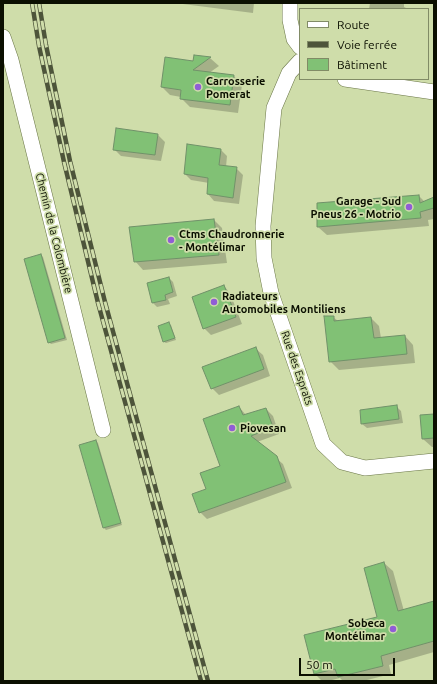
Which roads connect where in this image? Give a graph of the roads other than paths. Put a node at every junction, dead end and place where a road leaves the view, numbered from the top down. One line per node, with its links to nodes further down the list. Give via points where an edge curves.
1 (290, 3): 3 (street, via 294,39)
2 (3, 37): 7 (street, Chemin de la Colombière, via 11,60)
3 (299, 46)
4 (299, 61): 8 (street, Rue des Esprats, via 289,73 274,108 263,226 264,258 271,293 323,444 342,462 365,468)
5 (352, 80): 6 (street)
6 (434, 92)
7 (103, 430)
8 (434, 461)

